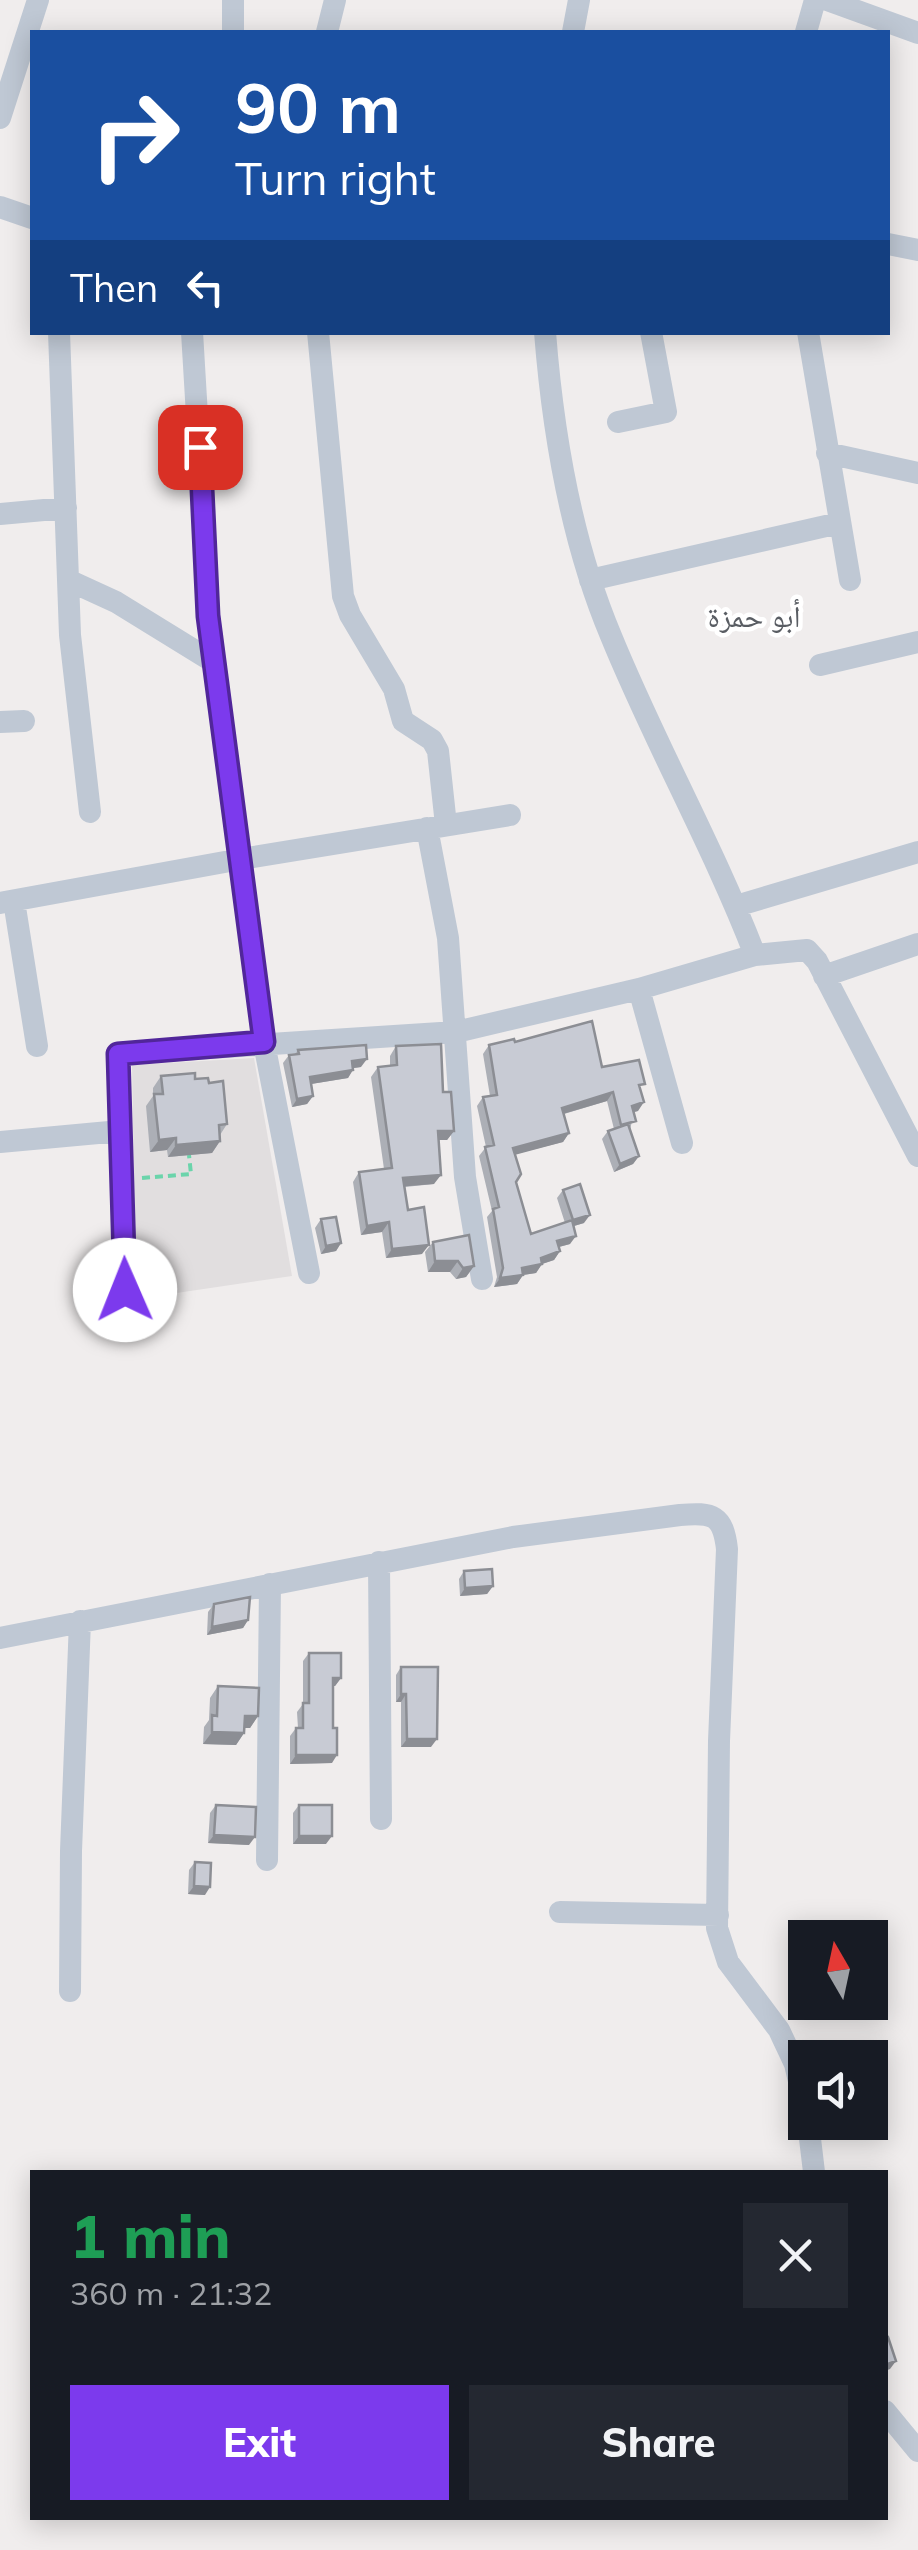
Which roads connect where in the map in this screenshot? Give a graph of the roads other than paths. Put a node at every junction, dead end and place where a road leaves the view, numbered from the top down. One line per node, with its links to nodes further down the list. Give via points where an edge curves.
1 (38, 0): 12 (street)
2 (233, 0): 7 (street)
3 (335, 0): 8 (street)
4 (579, 0): 9 (street)
5 (816, 0): 10 (street)
6 (826, 0): 11 (street)
7 (233, 30)
8 (328, 30)
9 (573, 30)
10 (807, 30)
11 (918, 33)
12 (0, 118)
13 (0, 207): 14 (street)
14 (30, 217)
15 (890, 244): 16 (street)
16 (918, 250)
17 (59, 335): 26 (street)
18 (192, 335): 33 (street)
19 (318, 335): 37 (street, via 344,596 394,688 404,721 438,750)
20 (545, 335): 30 (street, via 568,497)
21 (651, 335): 23 (street, via 666,412)
22 (808, 335): 24 (street)
23 (618, 422)
24 (827, 452): 25 (street); 28 (street)
25 (918, 473)
26 (66, 508): 27 (street); 29 (street)
27 (0, 514)
28 (840, 523): 30 (street); 31 (street)
29 (68, 580): 33 (street); 35 (street)
30 (590, 580): 41 (street)
31 (850, 580)
32 (918, 642): 34 (street)
33 (215, 663): 39 (street)
34 (820, 665)
35 (90, 812)
36 (510, 815): 37 (street)
37 (436, 827): 39 (street); 46 (street)
38 (918, 852): 41 (street)
39 (241, 859): 40 (street); 47 (street)
40 (7, 902): 48 (street)
41 (736, 906): 43 (street)
42 (918, 944): 44 (street)
43 (755, 955): 44 (street, via 807,950); 45 (street)
44 (824, 976): 52 (street)
45 (639, 989): 46 (street); 51 (street)
46 (456, 1032): 47 (street); 54 (street, via 464,1177)
47 (264, 1042): 49 (street, via 118,1054); 53 (street)
48 (38, 1046)
49 (120, 1131): 50 (street); 55 (street)
50 (0, 1142)
51 (682, 1143)
52 (915, 1146)
53 (308, 1273)
54 (482, 1279)
55 (125, 1290)
56 (380, 1562): 57 (street); 60 (street); 63 (street, via 680,1514 716,1518 727,1550)
57 (270, 1584): 58 (street); 61 (street)
58 (80, 1621): 59 (street); 64 (street)
59 (0, 1638)
60 (381, 1819)
61 (268, 1860)
62 (560, 1912): 63 (street)
63 (718, 1915): 65 (street, via 728,1962)
64 (70, 1991)
65 (788, 2048)
66 (810, 2140): 67 (street)
67 (814, 2170)
68 (888, 2415): 69 (street)
69 (918, 2451)

